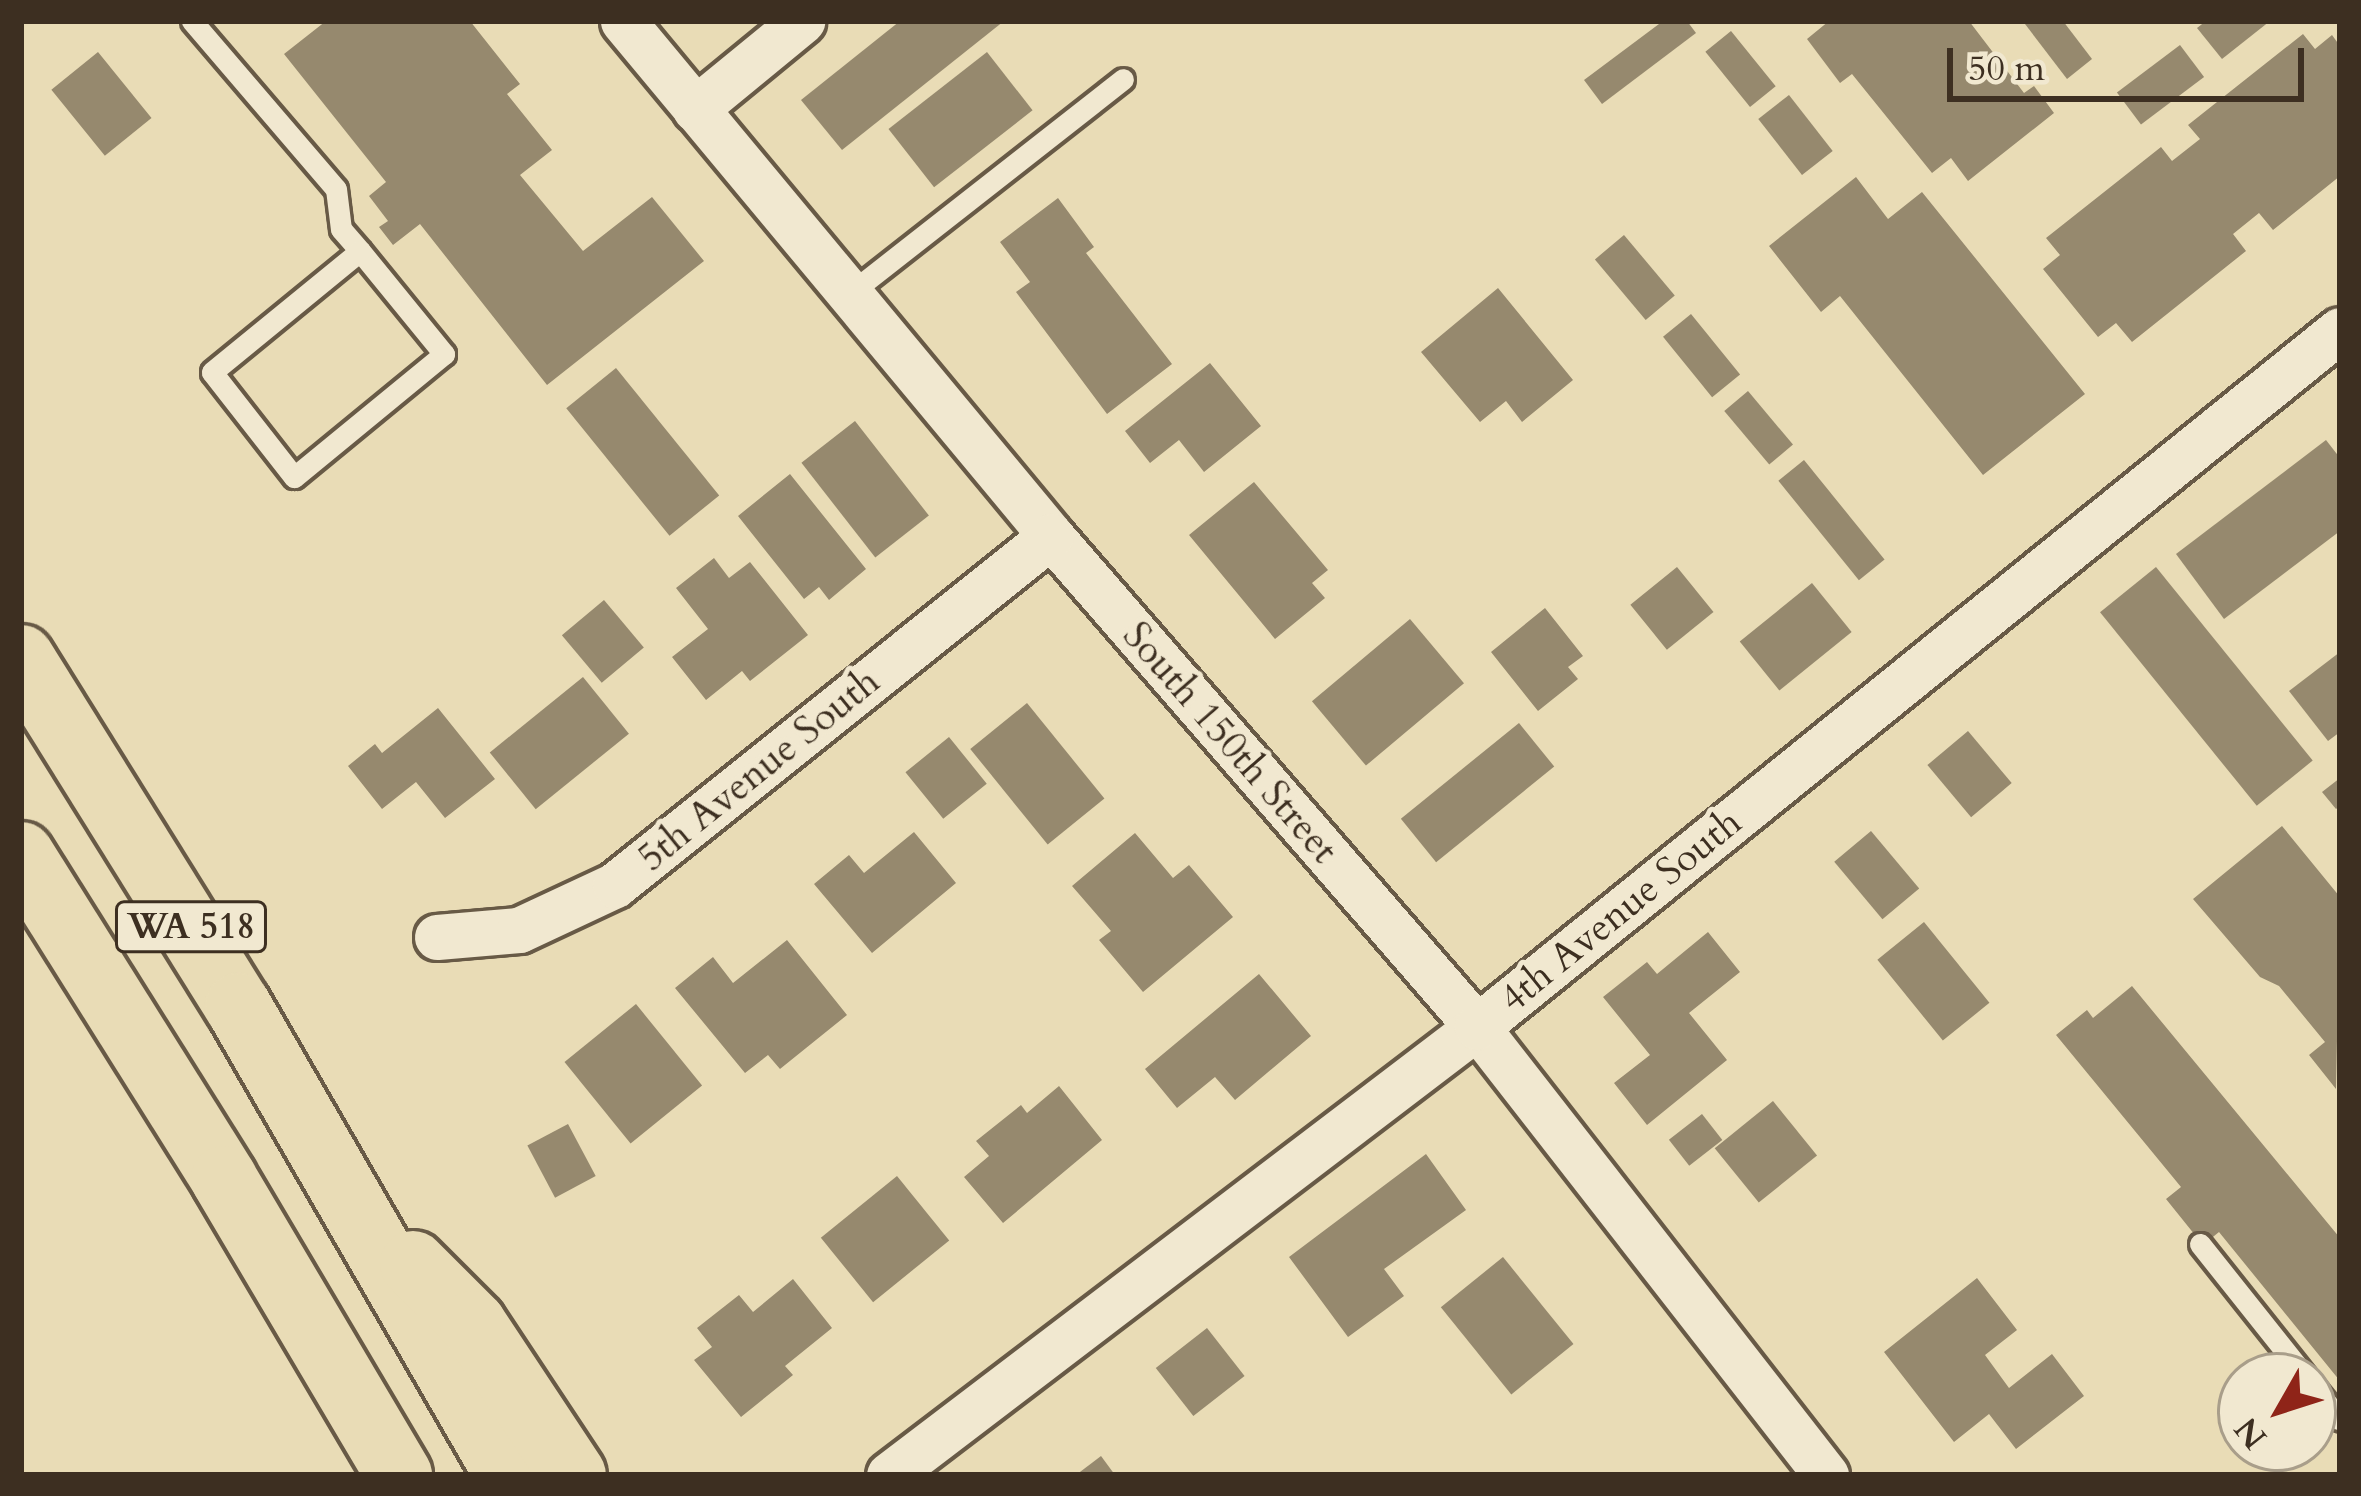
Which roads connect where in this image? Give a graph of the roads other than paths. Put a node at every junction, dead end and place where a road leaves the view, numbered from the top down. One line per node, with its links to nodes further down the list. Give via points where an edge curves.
1 (192, 21): 6 (lane, via 336,189 340,229)
2 (623, 21): 5 (street, South 150th Street)
3 (802, 21): 5 (street)
4 (1123, 79): 7 (lane)
5 (695, 109): 7 (street, South 150th Street)
6 (360, 251): 6 (lane, via 444,354 295,477 212,373)
7 (849, 294): 9 (street, South 150th Street)
8 (2340, 330): 13 (street, 4th Avenue South)
9 (1051, 536): 12 (street, 5th Avenue South, via 616,885 519,930); 13 (street, South 150th Street)
10 (21, 658): 15 (highway, WA 518)
11 (21, 856): 14 (highway, WA 518)
12 (437, 937)
13 (1477, 1028): 22 (street, 4th Avenue South); 23 (street, South 150th Street)
14 (224, 1180): 18 (highway); 19 (highway, WA 518)
15 (350, 1203): 20 (highway, WA 518); 21 (highway, via 473,1324)
16 (2200, 1244): 17 (lane)
17 (2286, 1352)
18 (350, 1475)
19 (399, 1475)
20 (508, 1475)
21 (573, 1475)
22 (889, 1475)
23 (1826, 1475)

